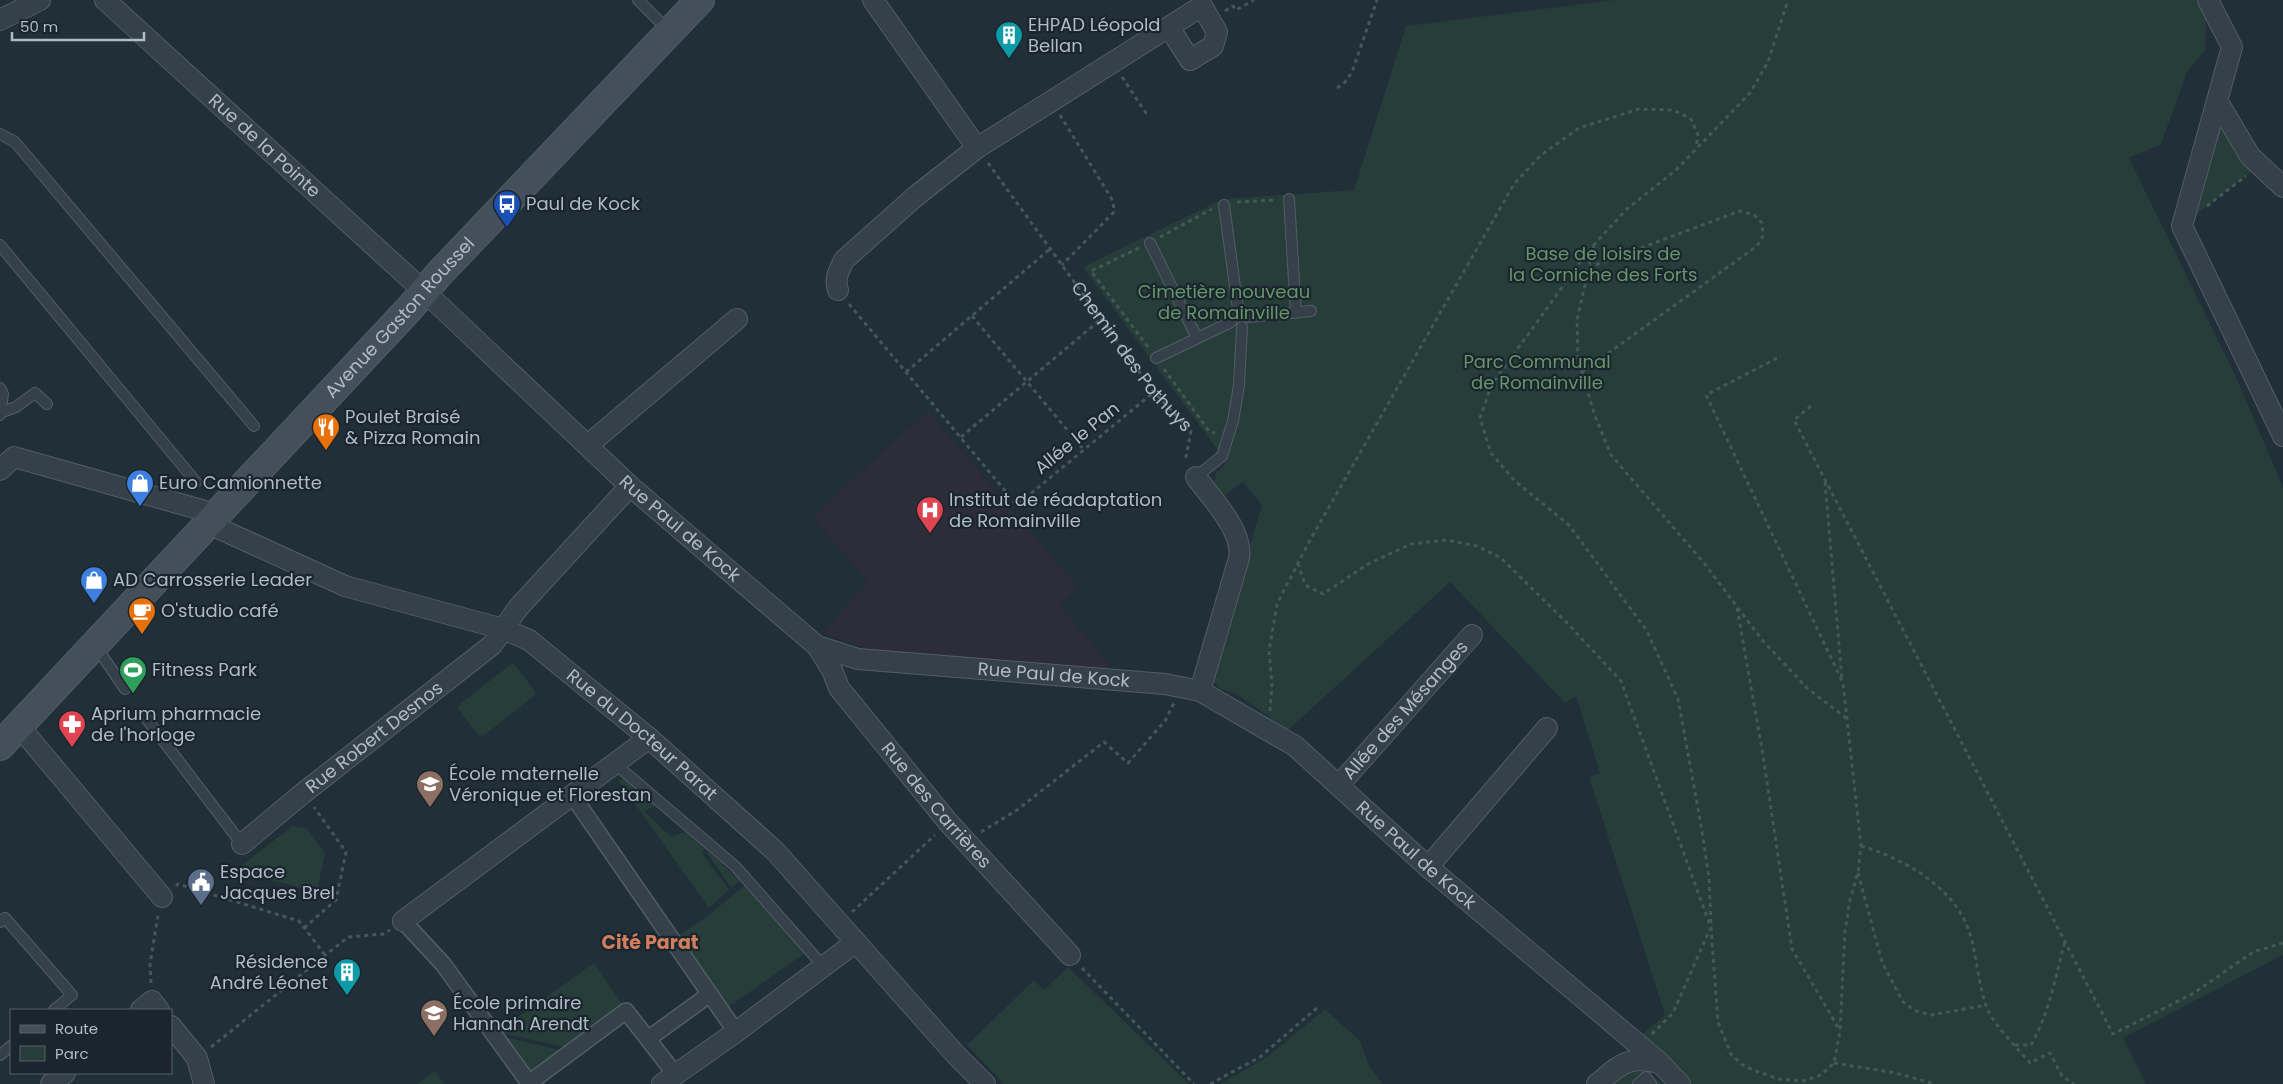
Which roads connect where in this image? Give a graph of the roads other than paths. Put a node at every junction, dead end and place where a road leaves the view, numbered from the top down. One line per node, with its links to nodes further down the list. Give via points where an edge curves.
1 (40, 0): 7 (street)
2 (105, 0): 18 (street, Rue de la Pointe)
3 (638, 0): 6 (lane)
4 (873, 0): 11 (street)
5 (2208, 0): 9 (street, via 2232,47)
6 (684, 13): 18 (main road, Avenue Gaston Roussel)
7 (0, 20)
8 (1169, 27): 8 (street, via 1202,6 1216,32 1213,46 1190,60); 11 (street)
9 (2218, 102): 12 (street, via 2250,156); 32 (street, via 2182,226)
10 (0, 134): 31 (lane, via 15,142)
11 (977, 148): 17 (street, via 916,196 844,260 837,273)
12 (2282, 185)
13 (1289, 199): 21 (lane)
14 (1224, 205): 19 (lane)
15 (1150, 243): 26 (lane)
16 (0, 245): 36 (lane)
17 (838, 290)
18 (424, 292): 33 (street, Rue Paul de Kock); 38 (main road, Avenue Gaston Roussel)
19 (1238, 309): 22 (lane, via 1245,310); 24 (lane, via 1232,314)
20 (1311, 311): 21 (lane)
21 (1296, 313): 22 (lane)
22 (1249, 317): 25 (lane)
23 (737, 319): 33 (street)
24 (1231, 322): 25 (lane); 26 (lane)
25 (1242, 327): 35 (lane, via 1239,385 1233,421 1222,456)
26 (1197, 338): 27 (lane)
27 (1156, 358)
28 (0, 388): 30 (lane, via 3,394)
29 (47, 404): 30 (lane, via 35,393)
30 (1, 413)
31 (254, 426)
32 (2283, 436)
33 (588, 445): 37 (street, Rue Paul de Kock)
34 (0, 469): 38 (street, Rue du Docteur Parat, via 14,458)
35 (1196, 477): 44 (street, via 1237,534 1240,548)
36 (196, 482)
37 (630, 486): 39 (street, Rue Robert Desnos, via 518,608); 42 (street, Rue Paul de Kock)
38 (211, 518): 39 (street, Rue du Docteur Parat, via 345,586); 41 (main road, Avenue Gaston Roussel)
39 (503, 629): 48 (street, Rue du Docteur Parat, via 530,640); 53 (street, Rue Robert Desnos, via 492,645)
40 (1472, 635): 51 (street, Allée des Mésanges)
41 (95, 644): 43 (lane); 46 (main road, Avenue Gaston Roussel)
42 (818, 646): 44 (street, Rue Paul de Kock, via 858,659 1165,684); 59 (street, Rue des Carrières, via 839,688 948,822)
43 (125, 689)
44 (1191, 689): 51 (street, Rue Paul de Kock, via 1295,746)
45 (145, 717): 53 (lane)
46 (19, 726): 49 (main road, Avenue Gaston Roussel); 55 (street)
47 (1547, 728): 54 (street)
48 (649, 738): 50 (street); 58 (street, Rue du Docteur Parat, via 776,850)
49 (0, 746)
50 (614, 763): 52 (street); 60 (lane, via 735,866)
51 (1339, 785): 54 (street, Rue Paul de Kock)
52 (572, 795): 56 (street); 61 (street)
53 (242, 844)
54 (1428, 867): 66 (street, Rue Paul de Kock)
55 (162, 897)
56 (403, 921): 65 (street, via 443,964 528,1083 626,1011)
57 (0, 922): 62 (lane, via 5,918 72,995)
58 (856, 942): 60 (street); 75 (street, Rue du Docteur Parat)
59 (1070, 955)
60 (824, 967): 64 (street)
61 (710, 994): 64 (street); 65 (street)
62 (55, 1009)
63 (172, 1027): 74 (street, via 197,1058)
64 (736, 1032): 72 (street)
65 (648, 1039): 72 (street)
66 (1633, 1041): 69 (street); 70 (street, Rue Paul de Kock)
67 (10, 1047): 68 (lane)
68 (0, 1055)
69 (1625, 1061): 70 (street, via 1639,1059); 76 (street)
70 (1660, 1063): 79 (street, Rue Paul de Kock)
71 (64, 1074): 73 (street)
72 (668, 1079)
73 (52, 1084)
74 (204, 1084)
75 (985, 1084)
76 (1597, 1084)
77 (1638, 1084): 78 (lane, via 1646,1077)
78 (1651, 1084)
79 (1680, 1084)

